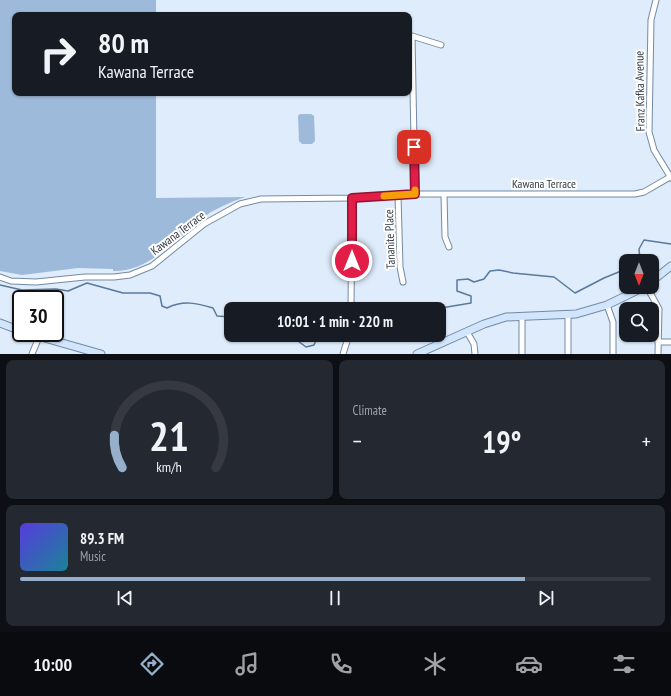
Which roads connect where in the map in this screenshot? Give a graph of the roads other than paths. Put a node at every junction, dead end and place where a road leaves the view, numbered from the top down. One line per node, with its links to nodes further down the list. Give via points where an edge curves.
1 (656, 0): 3 (street, Franz Kafka Avenue, via 650,27 649,132 654,150)
2 (441, 46): 4 (street, via 412,36)
3 (671, 177): 6 (street, Kawana Terrace, via 644,192 635,194)
4 (415, 194): 5 (street, Kawana Terrace); 6 (street, Kawana Terrace)
5 (398, 195): 7 (street, Kawana Terrace); 12 (street, Tananite Place, via 400,267)
6 (444, 195): 8 (street, via 444,237)
7 (352, 198): 11 (street, Kawana Terrace, via 261,199 240,204 204,224 152,266 130,275 36,282 11,281); 14 (street)
8 (449, 247)
9 (671, 266): 10 (street)
10 (659, 275)
11 (0, 277)
12 (404, 282)
13 (630, 294): 15 (street)
14 (352, 302)
15 (607, 305): 17 (street); 34 (street, via 613,322)
16 (522, 316): 17 (street); 20 (street, via 506,316); 32 (street)
17 (568, 316): 33 (street)
18 (0, 323): 19 (street)
19 (12, 328)
20 (467, 332): 27 (street); 31 (street)
21 (37, 342): 28 (street)
22 (57, 342): 29 (street)
23 (347, 342): 30 (street)
24 (658, 342): 35 (street)
25 (659, 342): 26 (street)
26 (671, 342)
27 (421, 353)
28 (32, 354)
29 (101, 354)
30 (343, 354)
31 (475, 354)
32 (522, 354)
33 (568, 354)
34 (614, 354)
35 (658, 354)

